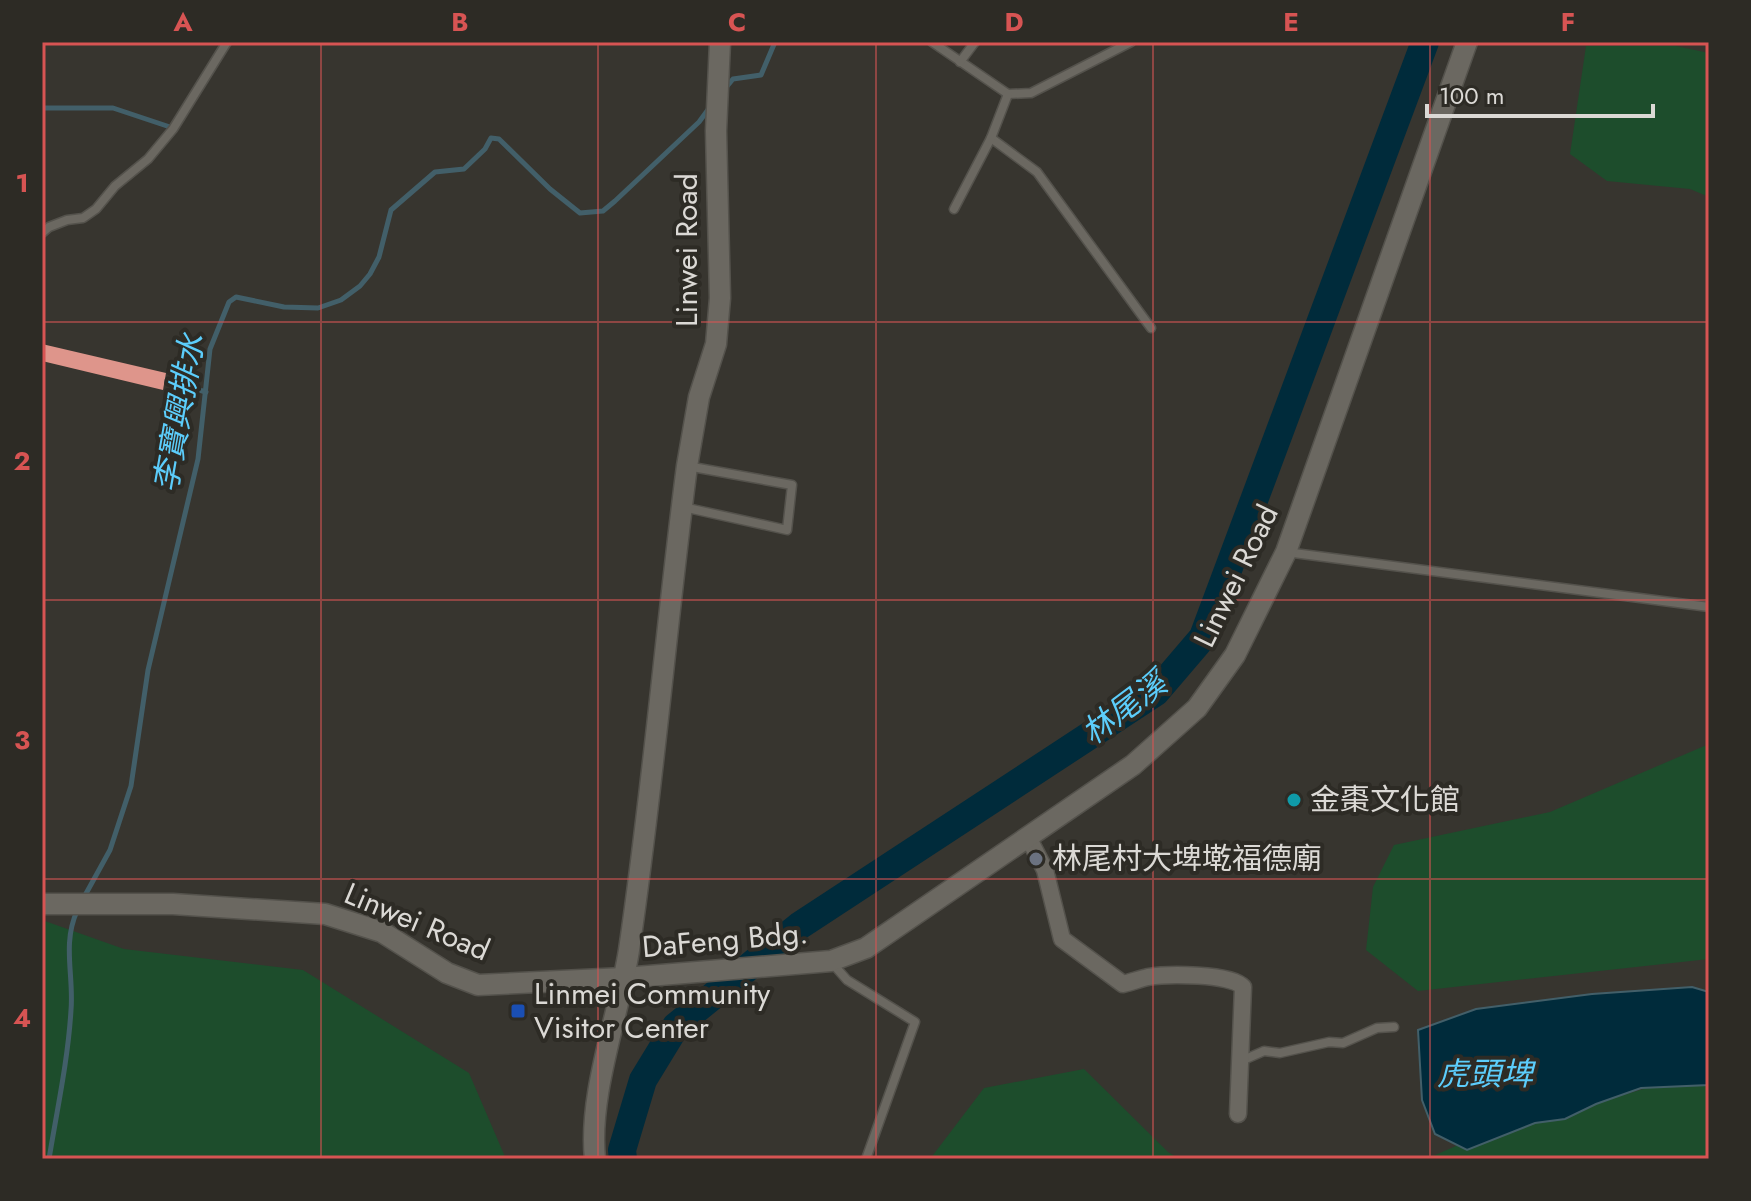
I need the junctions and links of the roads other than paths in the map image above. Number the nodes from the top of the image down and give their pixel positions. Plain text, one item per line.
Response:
1 (227, 42) edge
2 (720, 42) edge
3 (932, 42) edge
4 (975, 42) edge
5 (1131, 42) edge
6 (1467, 42) edge
7 (960, 62) junction
8 (1008, 94) junction
9 (991, 138) junction
10 (954, 209) dead end
11 (42, 233) edge
12 (1151, 328) dead end
13 (687, 466) junction
14 (682, 507) junction
15 (1286, 552) junction
16 (1709, 607) edge
17 (1028, 837) junction
18 (42, 904) edge
19 (831, 961) junction
20 (624, 978) junction
21 (1394, 1027) dead end
22 (1241, 1061) junction
23 (1238, 1114) dead end
24 (595, 1159) edge
25 (866, 1159) edge

1 - 11 lane
2 - 13 street, Linwei Road
3 - 7 lane
4 - 7 lane
5 - 8 lane
6 - 15 street, Linwei Road
7 - 8 lane
8 - 9 lane
9 - 10 lane
9 - 12 lane
13 - 14 street, Linwei Road
13 - 14 lane
14 - 20 street, Linwei Road
15 - 16 lane
15 - 17 street, Linwei Road
17 - 19 street, Linwei Road
17 - 22 street
18 - 20 street, Linwei Road
19 - 20 street, DaFeng Bdg.
19 - 25 lane
20 - 24 street, Linwei Road
21 - 22 lane
22 - 23 street

